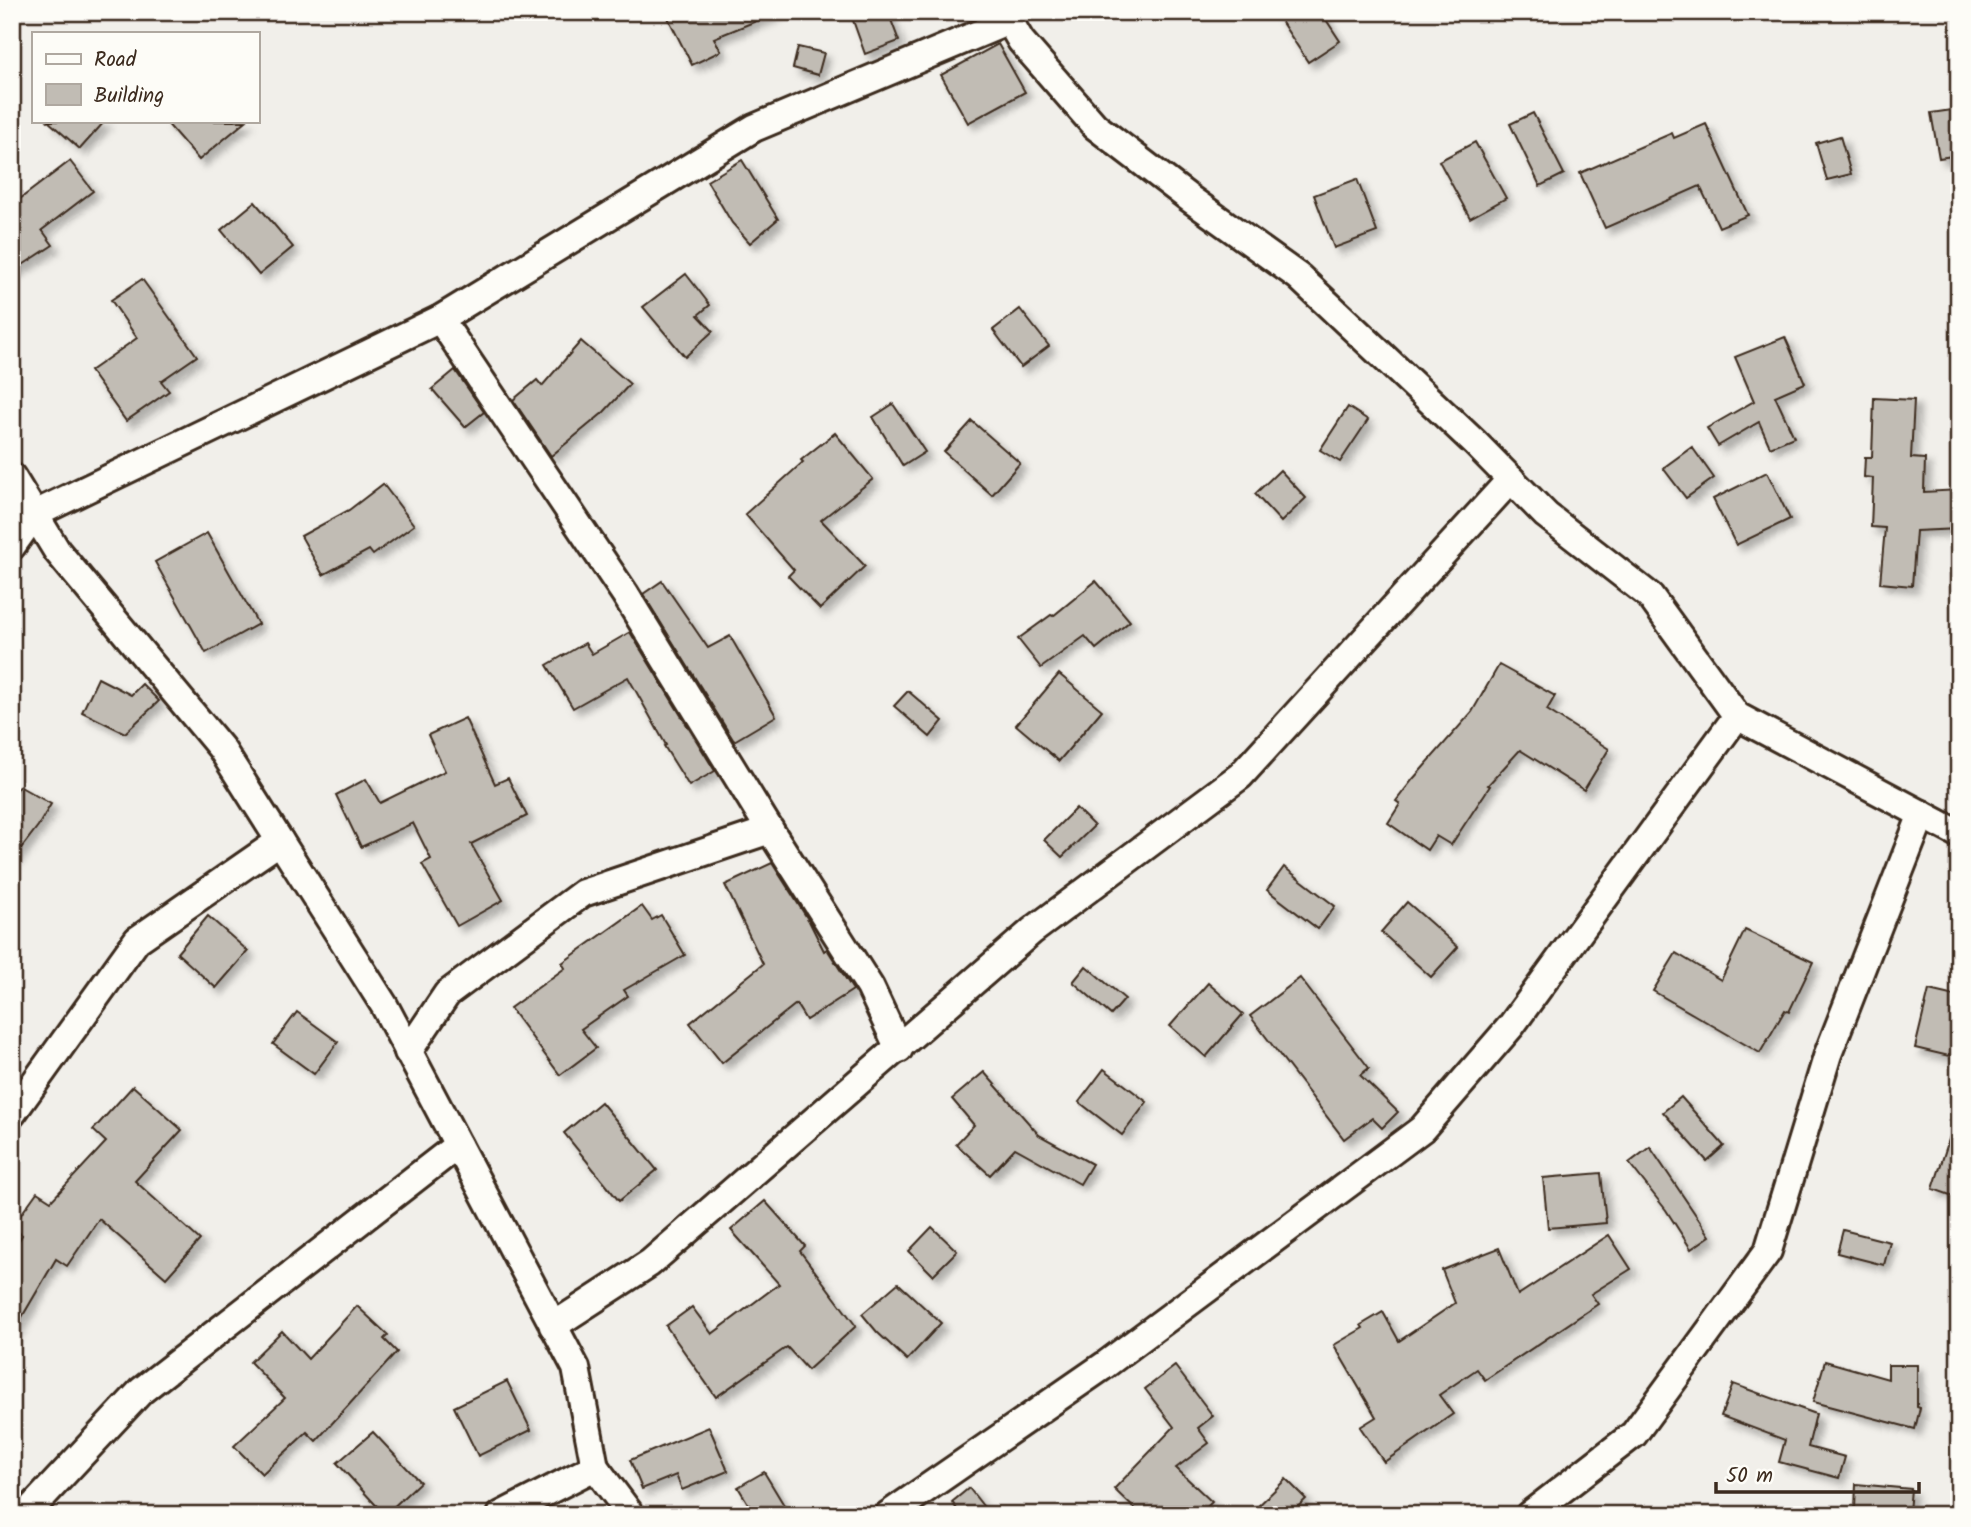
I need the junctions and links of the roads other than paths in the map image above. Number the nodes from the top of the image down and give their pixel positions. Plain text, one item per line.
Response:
1 (1006, 17) edge
2 (440, 319) junction
3 (12, 477) edge
4 (1511, 479) junction
5 (35, 514) junction
6 (12, 547) edge
7 (1737, 716) junction
8 (1922, 814) junction
9 (770, 830) junction
10 (1959, 834) edge
11 (280, 841) junction
12 (899, 1048) junction
13 (408, 1052) junction
14 (12, 1114) edge
15 (458, 1145) junction
16 (553, 1326) junction
17 (595, 1467) junction
18 (25, 1515) edge
19 (501, 1515) edge
20 (631, 1515) edge
21 (888, 1515) edge
22 (1530, 1515) edge

1 - 2 street
1 - 4 street
2 - 5 street
2 - 9 street
3 - 5 street
4 - 7 street
4 - 12 street
5 - 6 street
5 - 11 street
7 - 8 street
7 - 21 street
8 - 10 street
8 - 22 street
9 - 12 street
9 - 13 street
11 - 13 street
11 - 14 street
12 - 16 street
13 - 15 street
15 - 16 street
15 - 18 street
16 - 17 street
17 - 19 street
17 - 20 street

